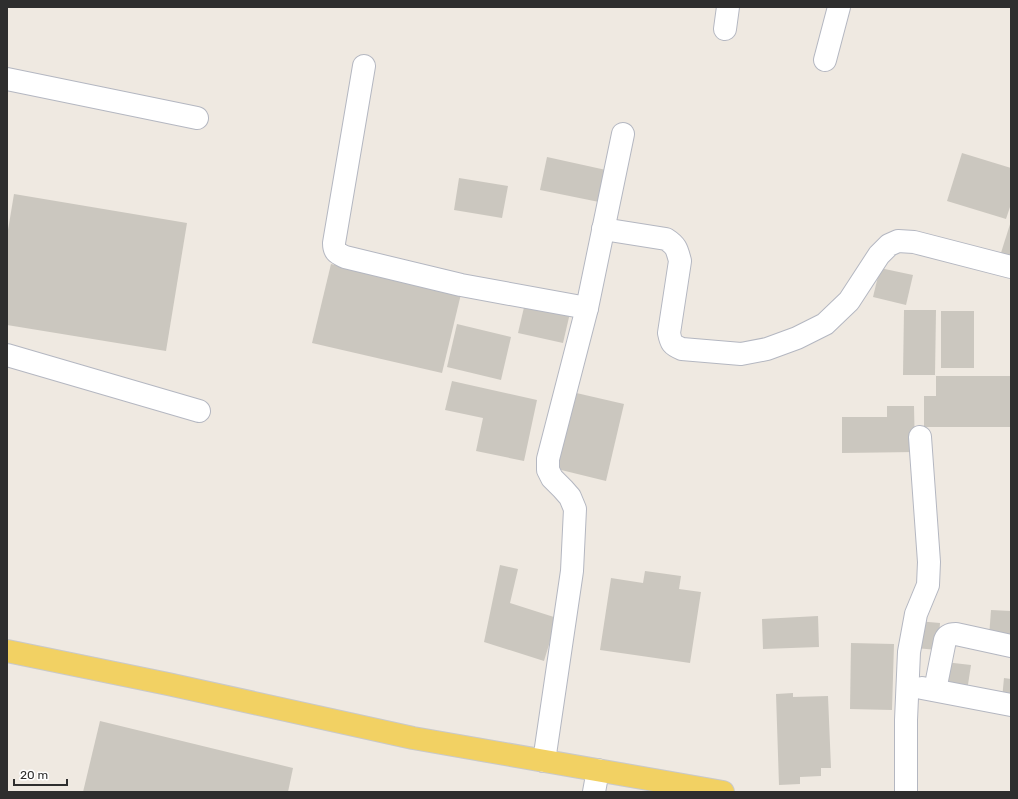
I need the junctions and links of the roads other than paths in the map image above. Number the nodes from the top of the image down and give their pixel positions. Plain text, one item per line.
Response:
1 (728, 7) edge
2 (839, 7) edge
3 (725, 29) dead end
4 (825, 60) dead end
5 (364, 66) dead end
6 (7, 79) edge
7 (197, 118) dead end
8 (623, 134) dead end
9 (603, 229) junction
10 (1011, 268) edge
11 (587, 308) junction
12 (7, 355) edge
13 (199, 411) dead end
14 (920, 437) dead end
15 (1011, 646) edge
16 (7, 650) edge
17 (908, 686) junction
18 (935, 690) junction
19 (1011, 705) edge
20 (544, 761) junction
21 (598, 770) junction
22 (594, 792) edge
23 (723, 792) edge
24 (906, 792) edge

1 - 3 street
2 - 4 street
5 - 11 street
6 - 7 street
8 - 9 street
9 - 10 street
9 - 11 street
11 - 20 street
12 - 13 street
14 - 17 street
15 - 18 street
16 - 20 main road
17 - 18 street
17 - 24 street
18 - 19 street
20 - 21 main road
21 - 22 street
21 - 23 main road

